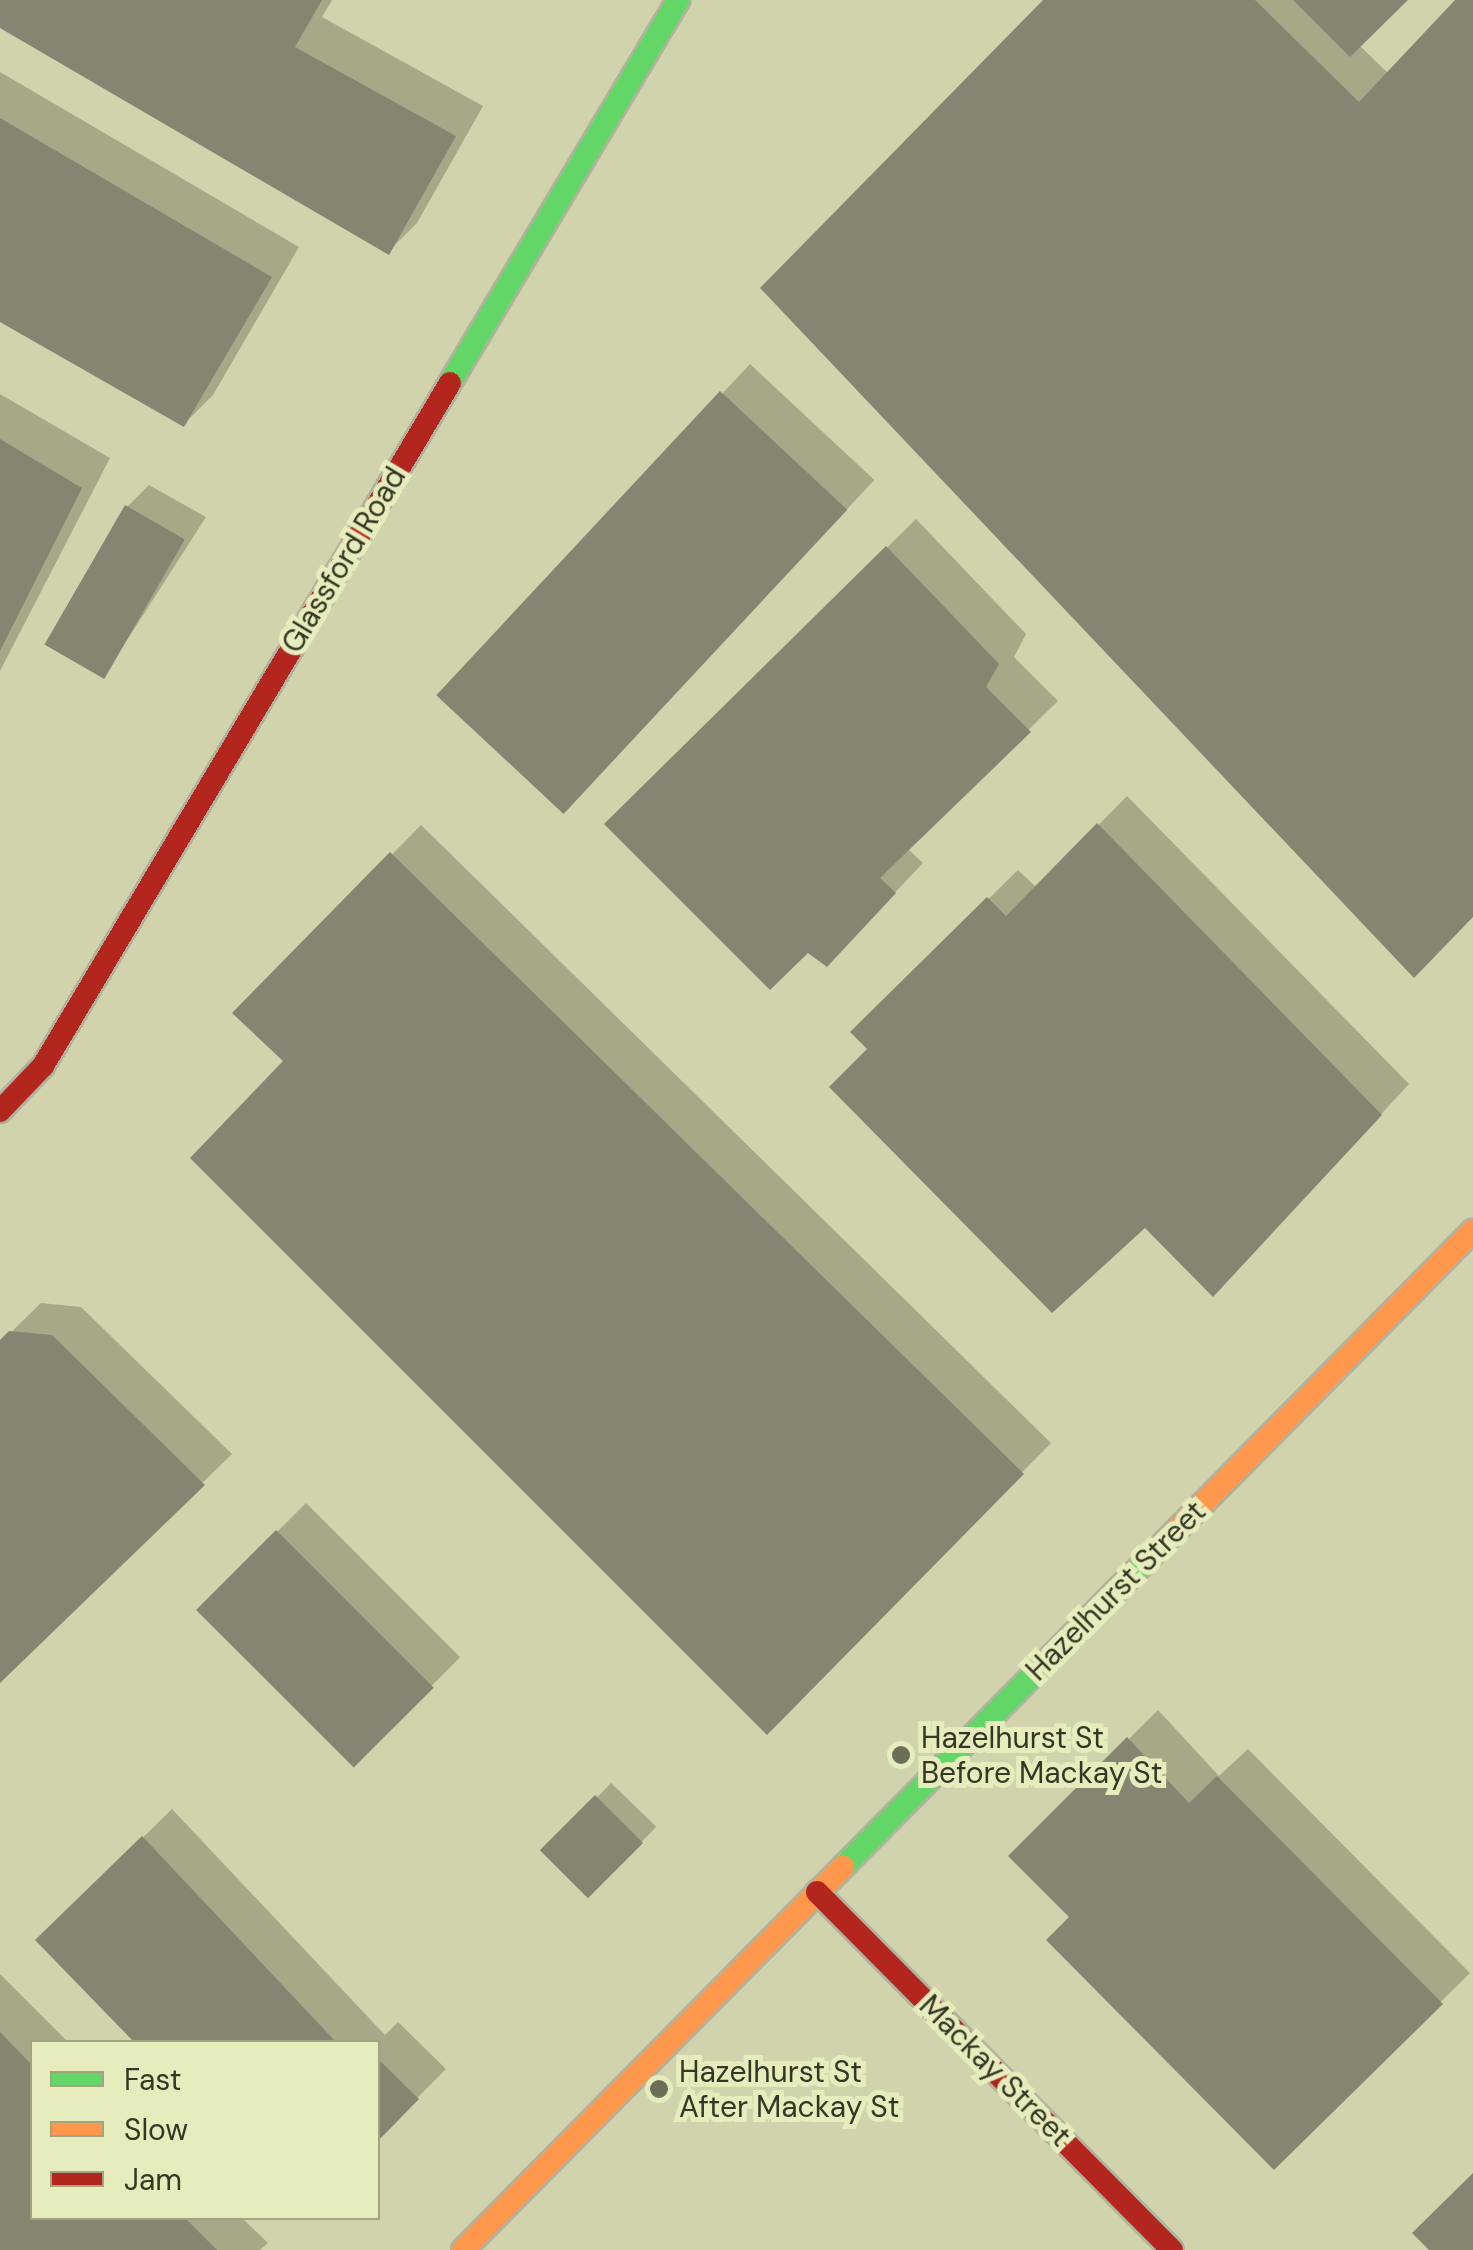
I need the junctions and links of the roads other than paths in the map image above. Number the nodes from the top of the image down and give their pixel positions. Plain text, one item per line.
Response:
1 (678, 0) edge
2 (0, 1112) edge
3 (1473, 1230) edge
4 (817, 1892) junction
5 (464, 2250) edge
6 (1172, 2250) edge

1 - 2 street, Glassford Road
3 - 4 street, Hazelhurst Street
4 - 5 street, Hazelhurst Street
4 - 6 street, Mackay Street

